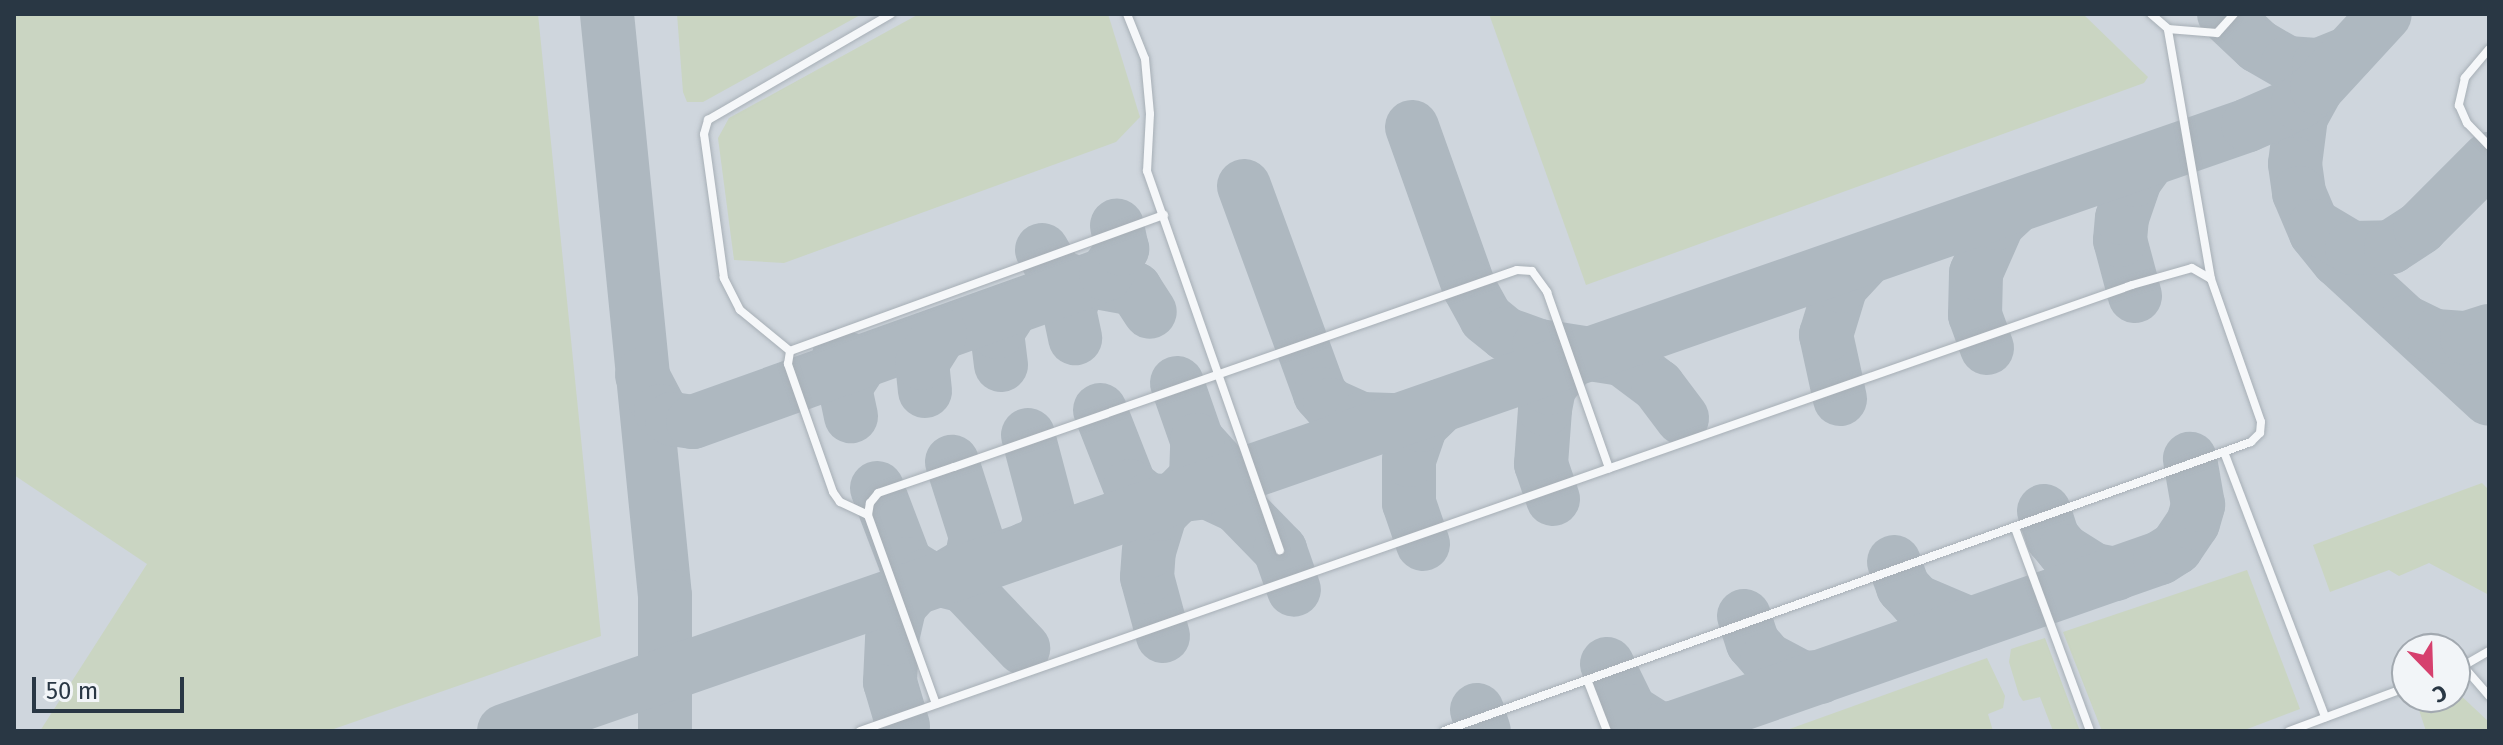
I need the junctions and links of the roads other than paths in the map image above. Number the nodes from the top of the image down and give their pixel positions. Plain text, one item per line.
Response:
1 (891, 14) edge
2 (1127, 14) edge
3 (2151, 14) edge
4 (2234, 14) edge
5 (2168, 29) junction
6 (2489, 49) edge
7 (2489, 146) edge
8 (1164, 215) junction
9 (2211, 279) junction
10 (790, 351) junction
11 (1218, 375) junction
12 (2224, 452) junction
13 (1609, 468) junction
14 (868, 515) junction
15 (2015, 528) junction
16 (1280, 550) dead end
17 (2489, 651) edge
18 (2471, 661) edge
19 (2471, 679) edge
20 (1588, 682) junction
21 (2391, 693) edge
22 (2489, 696) edge
23 (936, 704) junction
24 (2325, 717) junction
25 (860, 731) edge
26 (1444, 731) edge
27 (1607, 731) edge
28 (2090, 731) edge
29 (2289, 731) edge

1 - 10 lane
2 - 8 lane
3 - 5 lane
4 - 5 lane
5 - 9 lane
6 - 7 lane
8 - 10 lane
8 - 11 lane
9 - 12 lane
9 - 13 lane
10 - 14 lane
11 - 13 lane
11 - 14 lane
11 - 16 lane
12 - 15 lane
12 - 24 lane
13 - 23 lane
14 - 23 lane
15 - 20 lane
15 - 28 lane
17 - 18 lane
19 - 22 lane
20 - 26 lane
20 - 27 lane
21 - 24 lane
23 - 25 lane
24 - 29 lane

